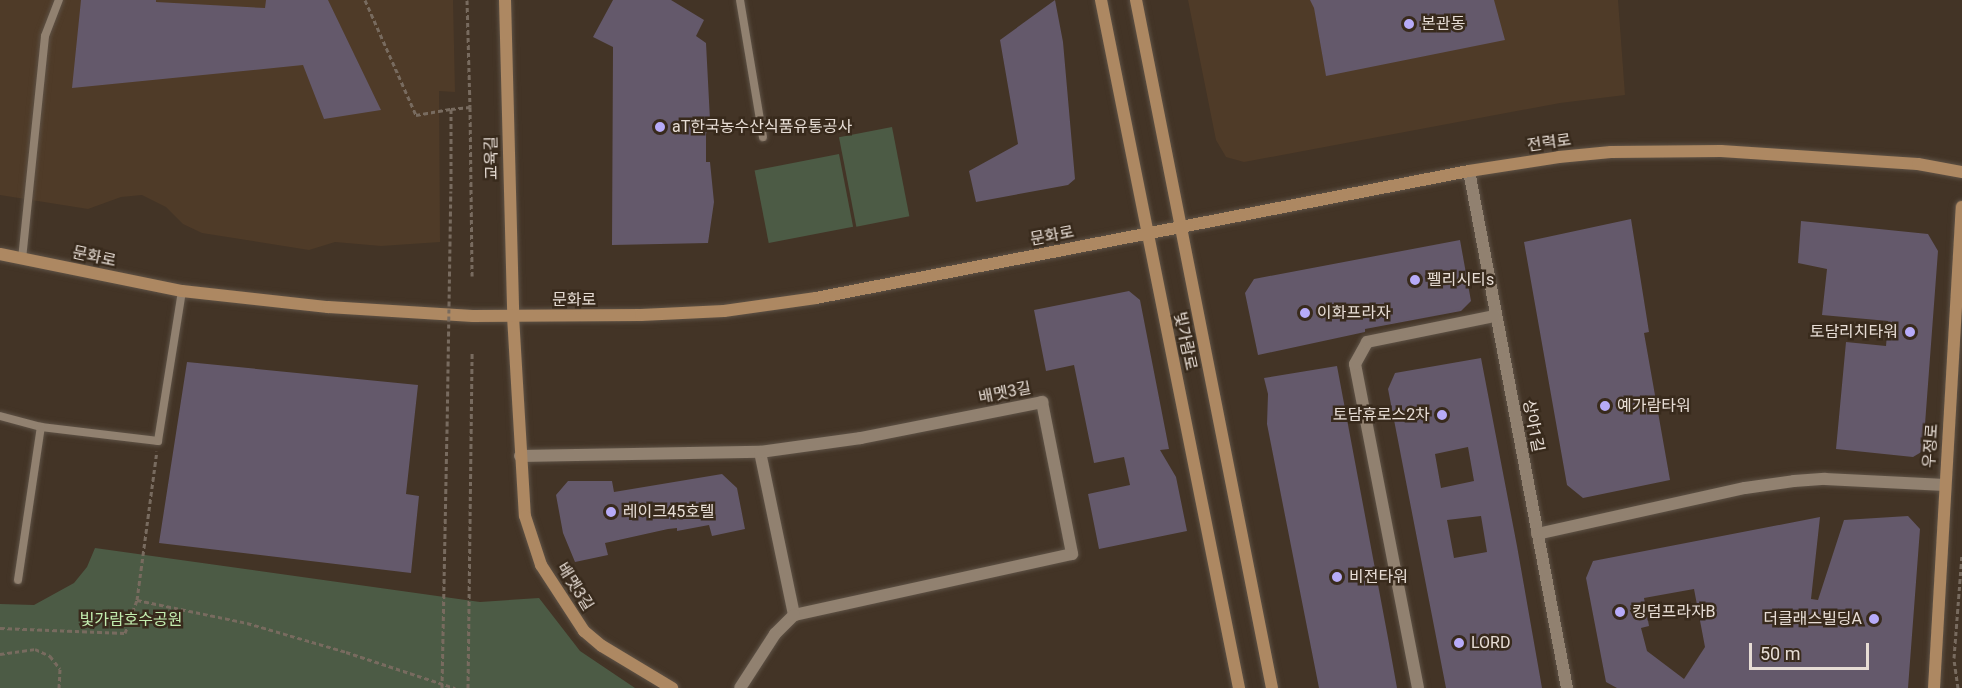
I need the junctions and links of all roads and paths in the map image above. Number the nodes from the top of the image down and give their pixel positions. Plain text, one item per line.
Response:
1 (60, 0) edge
2 (364, 0) edge
3 (467, 0) edge
4 (505, 0) edge
5 (740, 0) edge
6 (1101, 0) edge
7 (1137, 0) edge
8 (470, 107) junction
9 (450, 109) junction
10 (763, 137) dead end
11 (1469, 171) junction
12 (1962, 172) edge
13 (1962, 207) edge
14 (1181, 228) junction
15 (1146, 235) junction
16 (0, 254) edge
17 (22, 259) junction
18 (472, 276) dead end
19 (182, 291) junction
20 (513, 316) junction
21 (1495, 316) junction
22 (472, 352) dead end
23 (0, 416) edge
24 (41, 427) junction
25 (158, 441) junction
26 (760, 452) junction
27 (520, 456) junction
28 (1945, 485) junction
29 (1537, 534) junction
30 (1962, 555) edge
31 (18, 580) dead end
32 (136, 600) junction
33 (794, 615) junction
34 (0, 628) edge
35 (0, 654) edge
36 (442, 683) junction
37 (59, 688) edge
38 (442, 688) edge
39 (455, 688) edge
40 (468, 688) edge
41 (672, 688) edge
42 (740, 688) edge
43 (1239, 688) edge
44 (1272, 688) edge
45 (1418, 688) edge
46 (1567, 688) edge
47 (1934, 688) edge
48 (1958, 688) edge

1 - 17 lane
2 - 9 path
3 - 8 path
4 - 20 street, 교육길
5 - 10 lane
6 - 15 street, 빛가람로
7 - 14 street, 빛가람로
8 - 9 path
8 - 18 path
9 - 36 path, bridge
11 - 12 street, 전력로
11 - 14 street, 전력로
11 - 21 street, 상야1길
13 - 28 street, 우정로
14 - 15 street, 전력로
14 - 44 street, 빛가람로
15 - 20 street, 문화로
15 - 43 street, 빛가람로
16 - 17 street, 문화로
17 - 19 street, 문화로
19 - 20 street, 문화로
19 - 25 lane
20 - 27 street, 배멧3길
21 - 29 street, 상야1길
21 - 45 street
22 - 40 path
23 - 24 lane
24 - 25 lane
24 - 31 lane
25 - 32 path
26 - 27 street, 배멧3길
26 - 33 street
26 - 33 street, 배멧3길
27 - 41 street, 배멧3길
28 - 29 street
28 - 47 street, 우정로
29 - 46 street, 상야1길
30 - 48 path
32 - 34 path
32 - 36 path
33 - 42 street
35 - 37 path
36 - 38 path
36 - 39 path

